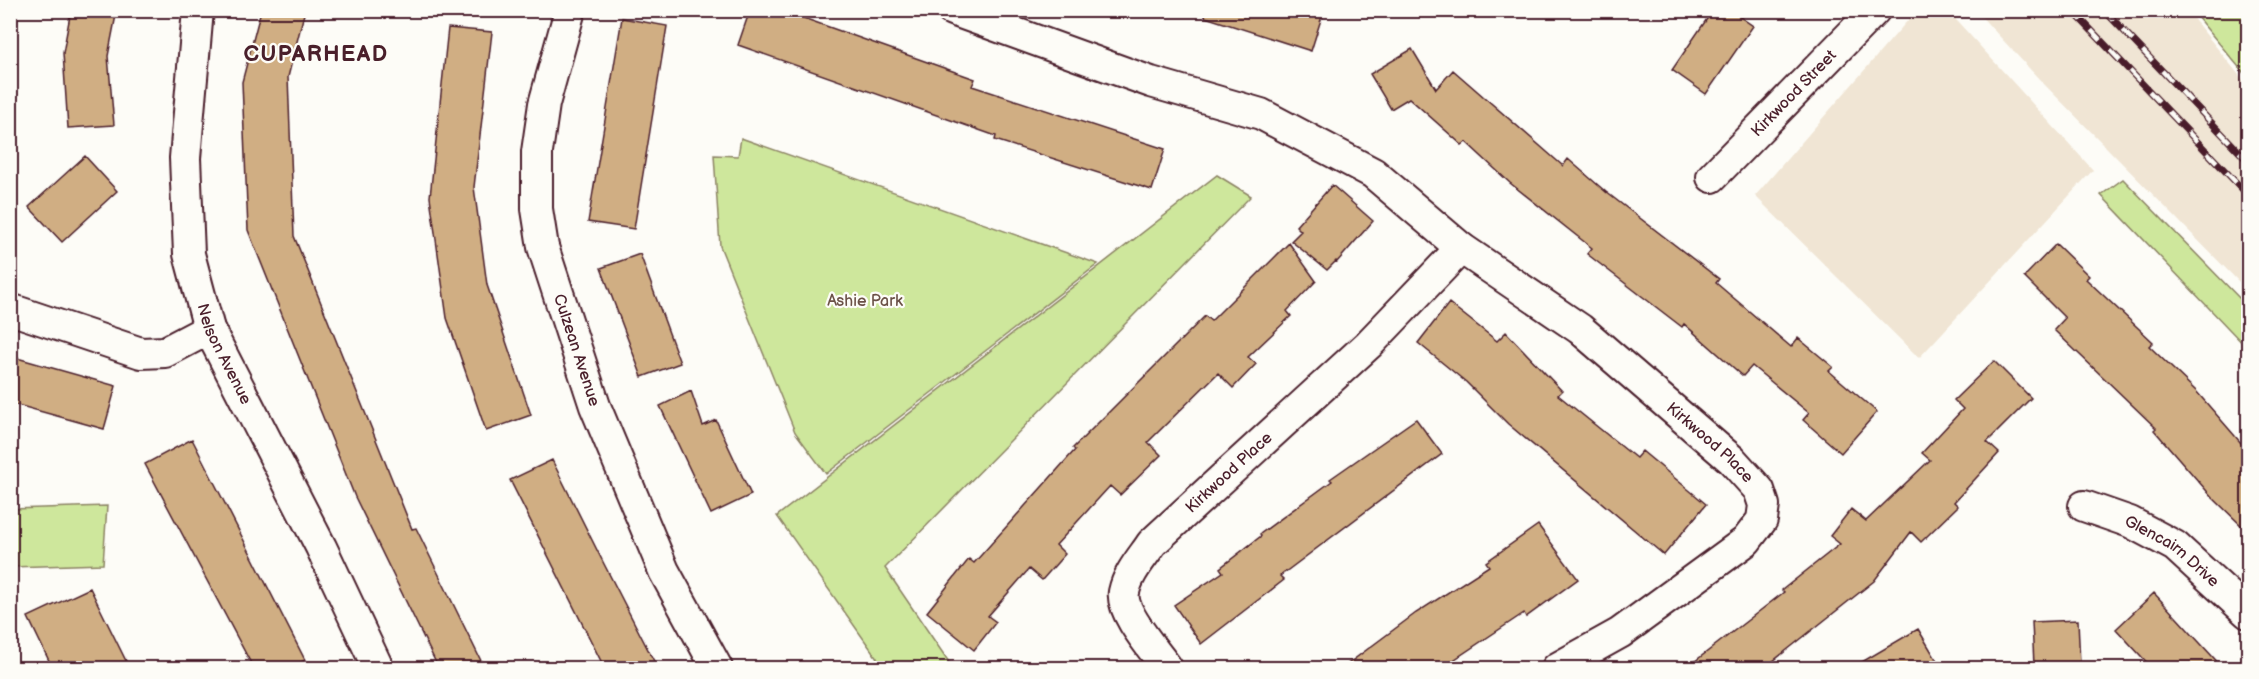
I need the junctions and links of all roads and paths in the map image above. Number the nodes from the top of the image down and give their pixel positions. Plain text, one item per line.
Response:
1 (198, 10) edge
2 (570, 10) edge
3 (952, 10) edge
4 (1875, 10) edge
5 (1712, 177) dead end
6 (1461, 248) junction
7 (10, 309) edge
8 (209, 329) junction
9 (2084, 506) dead end
10 (2248, 613) edge
11 (378, 669) edge
12 (717, 669) edge
13 (1167, 669) edge
14 (1557, 669) edge

1 - 8 street, Nelson Avenue
2 - 12 street, Culzean Avenue
3 - 6 street, Kirkwood Place
4 - 5 street, Kirkwood Street
6 - 13 street, Kirkwood Place
6 - 14 street, Kirkwood Place
7 - 8 street
8 - 11 street, Nelson Avenue
9 - 10 street, Glencairn Drive

